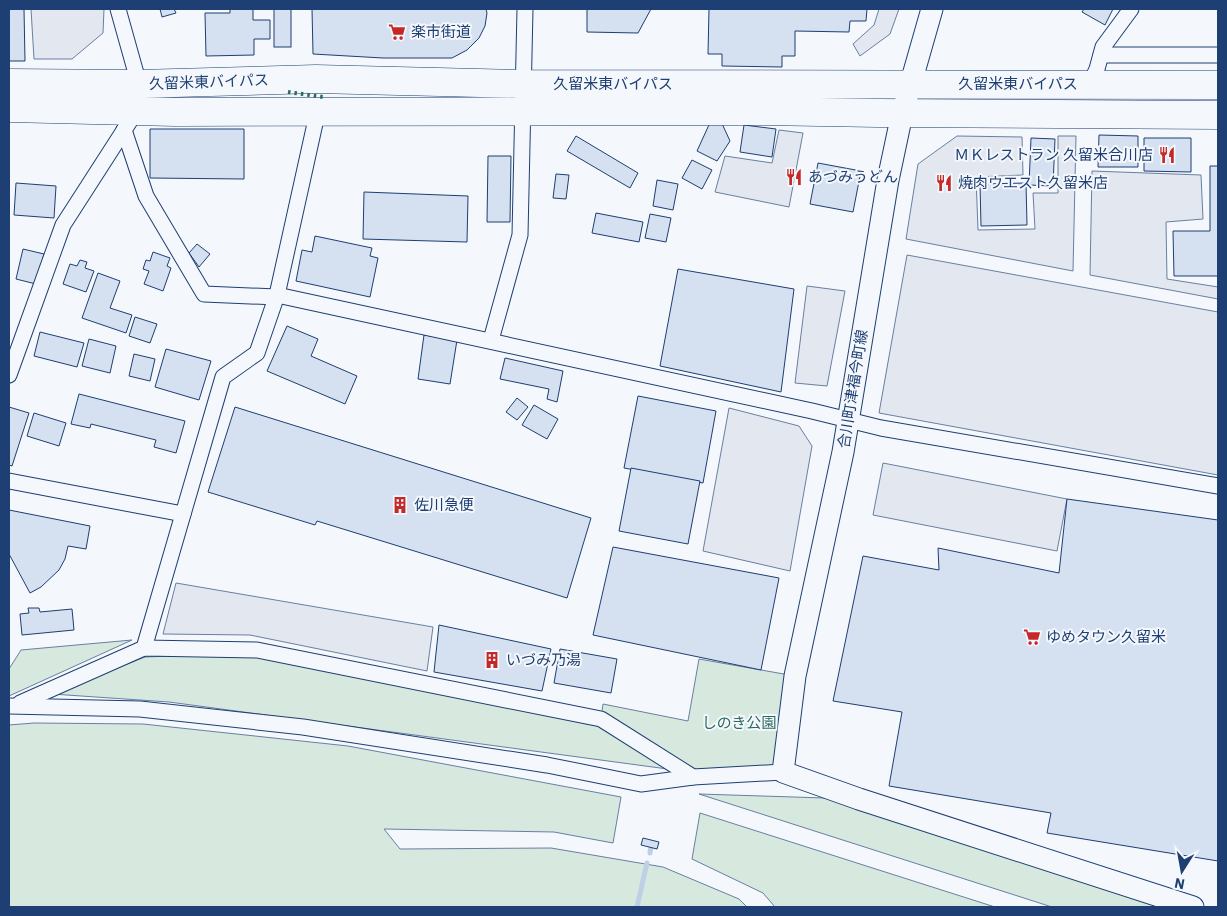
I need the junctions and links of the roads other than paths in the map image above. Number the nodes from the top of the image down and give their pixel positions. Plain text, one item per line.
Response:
1 (118, 9) edge
2 (525, 9) edge
3 (932, 9) edge
4 (1131, 9) edge
5 (1101, 55) junction
6 (1218, 55) edge
7 (9, 83) edge
8 (524, 84) junction
9 (1090, 84) junction
10 (1218, 84) edge
11 (910, 85) junction
12 (9, 108) edge
13 (133, 108) junction
14 (318, 110) junction
15 (524, 112) junction
16 (902, 114) junction
17 (1218, 115) edge
18 (277, 296) junction
19 (491, 340) junction
20 (9, 375) edge
21 (847, 420) junction
22 (9, 481) edge
23 (1218, 486) edge
24 (183, 514) junction
25 (144, 648) junction
26 (12, 706) edge
27 (783, 772) junction
28 (693, 777) junction
29 (1193, 907) edge

1 - 13 street
2 - 8 street
3 - 11 street, 合川町津福今町線
4 - 5 street
5 - 6 street
5 - 9 street
7 - 13 highway, 久留米東バイパス
8 - 11 highway, 久留米東バイパス
8 - 13 highway, 久留米東バイパス
8 - 15 street
9 - 10 highway, 久留米東バイパス
9 - 11 highway, 久留米東バイパス
11 - 16 street, 合川町津福今町線
12 - 13 highway, 久留米東バイパス
13 - 14 highway, 久留米東バイパス
13 - 18 street
13 - 20 street
14 - 15 highway, 久留米東バイパス
14 - 18 street
15 - 16 highway, 久留米東バイパス
15 - 19 street
16 - 17 highway, 久留米東バイパス
16 - 21 street, 合川町津福今町線
18 - 19 street
18 - 24 street
19 - 21 street
21 - 23 street
21 - 27 street, 合川町津福今町線
22 - 24 street
24 - 25 street
25 - 26 street
25 - 28 street
26 - 28 street
27 - 28 street
27 - 29 street

